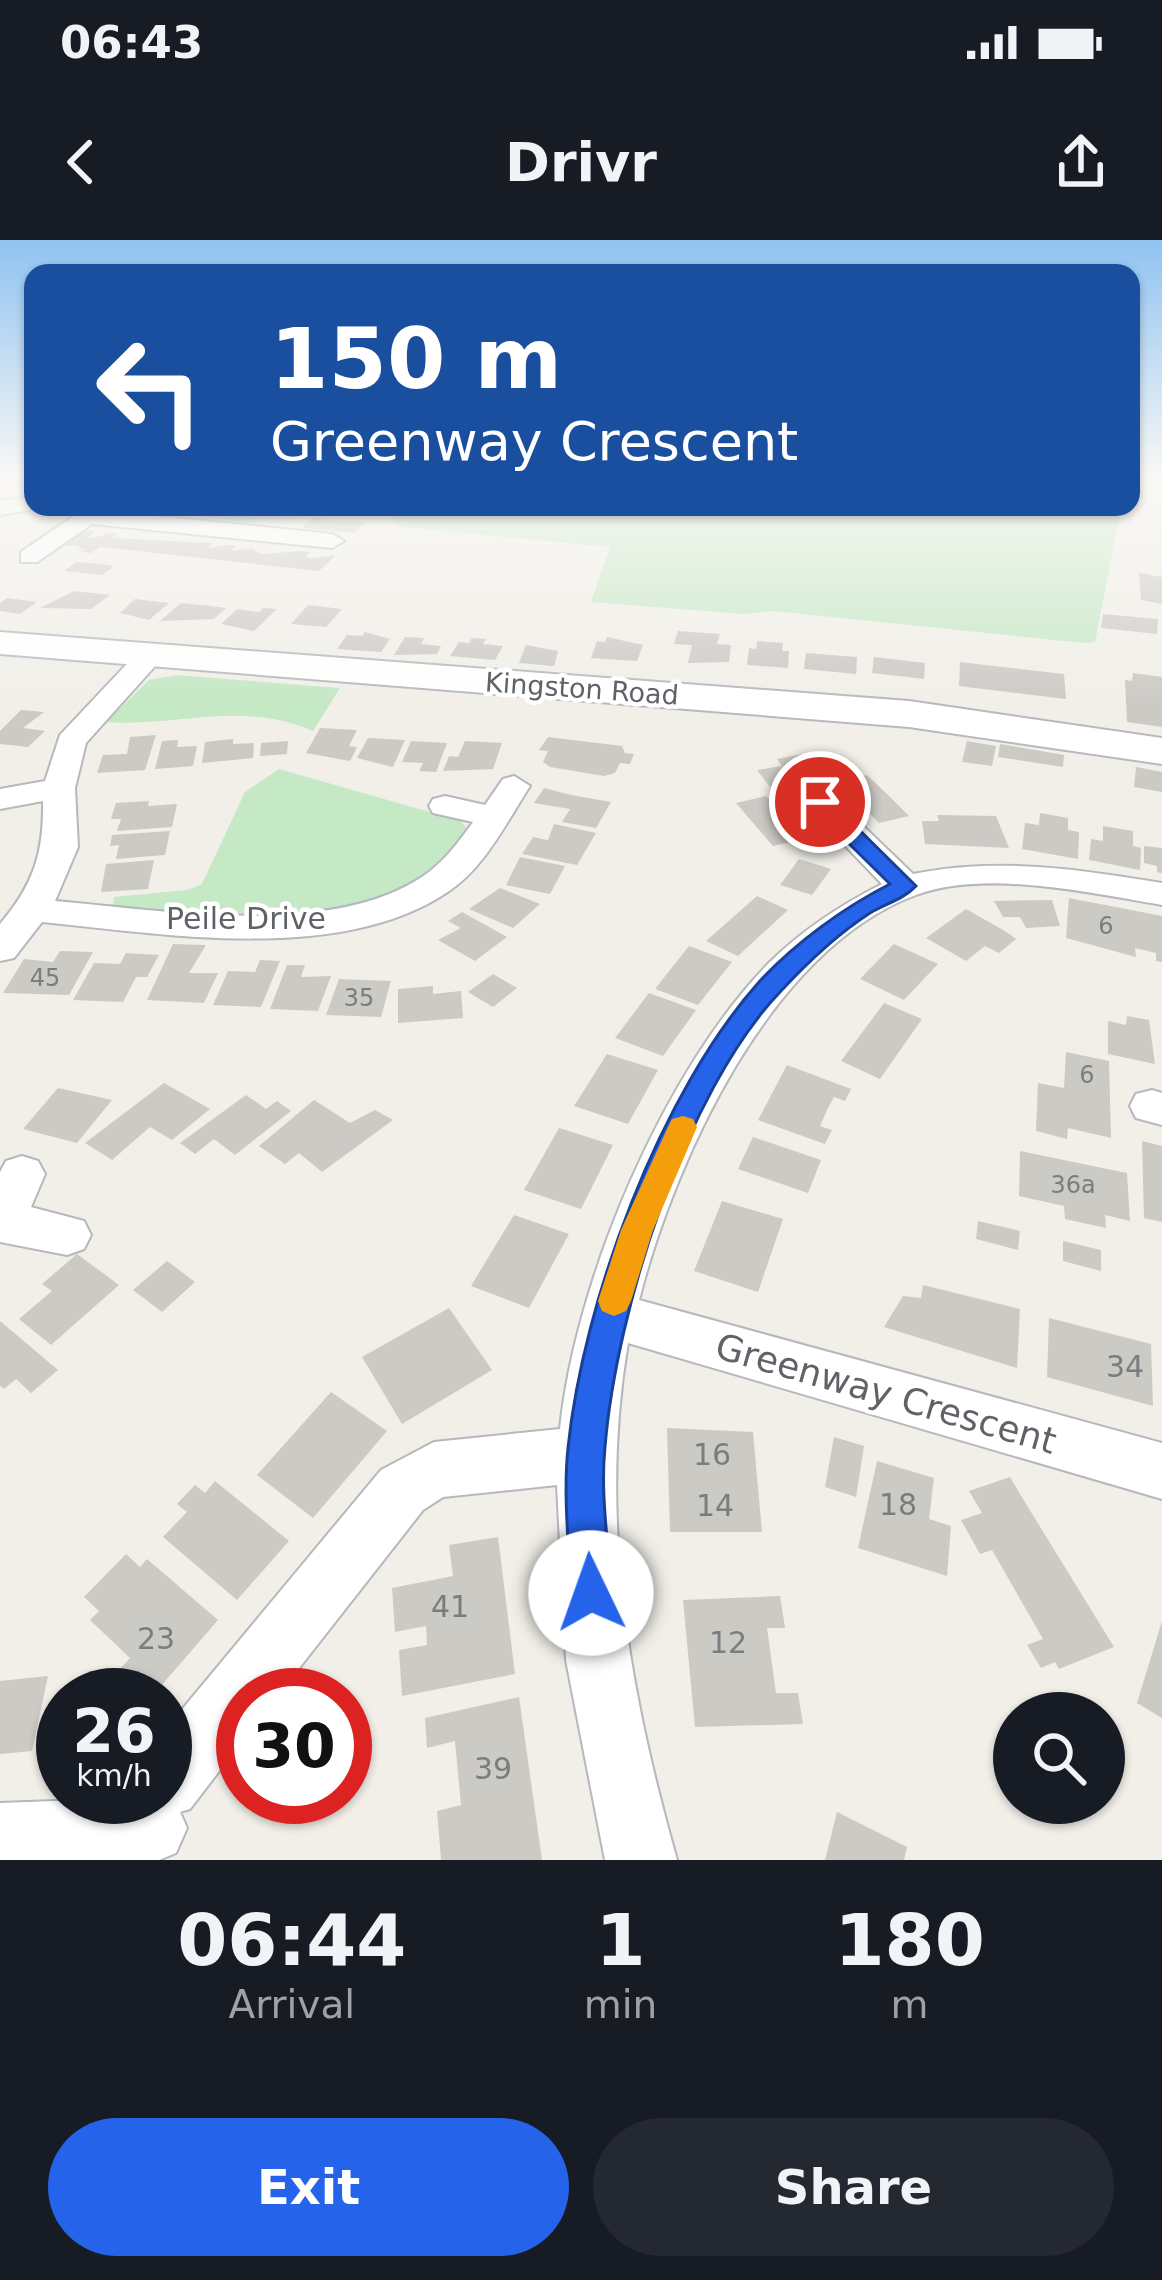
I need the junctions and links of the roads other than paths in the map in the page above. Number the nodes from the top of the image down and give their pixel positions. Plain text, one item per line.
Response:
1 (34, 553) edge
2 (29, 557) dead end
3 (0, 643) edge
4 (150, 656) junction
5 (1162, 751) edge
6 (514, 785) dead end
7 (59, 788) junction
8 (0, 799) edge
9 (820, 802) dead end
10 (445, 806) dead end
11 (494, 817) junction
12 (905, 886) junction
13 (1162, 894) edge
14 (32, 910) junction
15 (0, 949) edge
16 (22, 1174) dead end
17 (1, 1222) edge
18 (67, 1235) dead end
19 (610, 1316) junction
20 (585, 1454) junction
21 (1162, 1471) edge
22 (192, 1770) edge
23 (107, 1824) edge
24 (0, 1839) edge
25 (641, 1860) edge

1 - 2 street
3 - 4 street, Kingston Road
4 - 5 street, Kingston Road
4 - 7 street
6 - 11 street, Peile Drive
7 - 8 street
7 - 14 street
9 - 12 street
10 - 11 street
11 - 14 street, Peile Drive
12 - 13 street
12 - 19 street
14 - 15 street
16 - 17 street
17 - 18 street
19 - 20 street
19 - 21 street, Greenway Crescent
20 - 22 street
20 - 25 street
23 - 24 street

